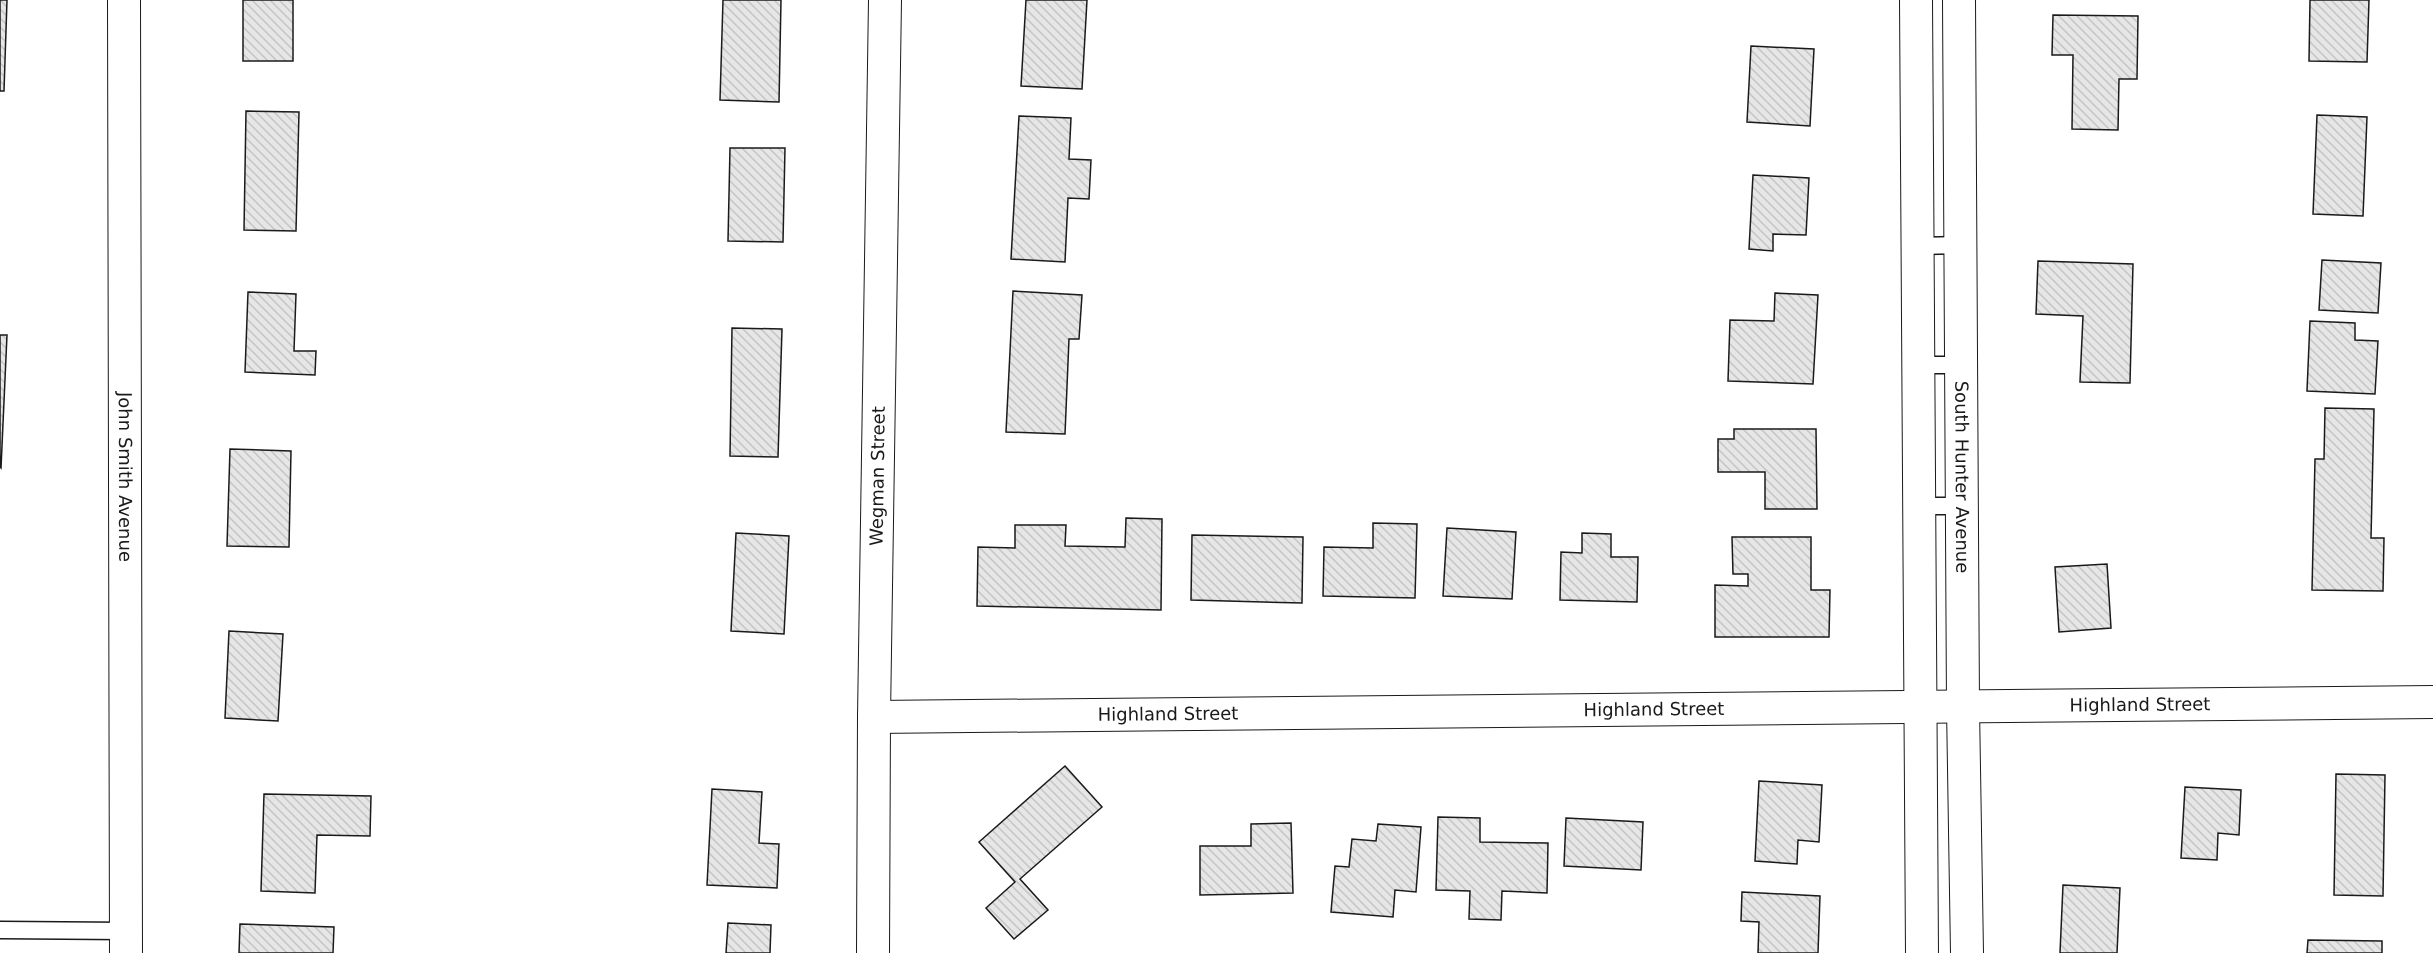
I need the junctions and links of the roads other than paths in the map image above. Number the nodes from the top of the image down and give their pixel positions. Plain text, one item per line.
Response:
1 (124, 0) edge
2 (885, 0) edge
3 (1916, 0) edge
4 (1959, 0) edge
5 (1961, 245) junction
6 (1918, 246) junction
7 (1919, 364) junction
8 (1962, 365) junction
9 (1920, 506) junction
10 (1962, 506) junction
11 (2433, 702) edge
12 (1920, 706) junction
13 (1963, 707) junction
14 (874, 717) junction
15 (0, 930) edge
16 (126, 942) edge
17 (873, 953) edge
18 (1922, 953) edge
19 (1967, 953) edge

1 - 16 street, John Smith Avenue
2 - 14 street, Wegman Street
3 - 6 street
4 - 5 street, South Hunter Avenue
5 - 6 lane
5 - 8 street, South Hunter Avenue
6 - 7 street
7 - 8 lane
7 - 9 street
8 - 10 street, South Hunter Avenue
9 - 10 lane
9 - 12 street
10 - 13 street, South Hunter Avenue
11 - 13 street, Highland Street
12 - 13 street, Highland Street
12 - 14 street, Highland Street
12 - 18 street
13 - 19 street, South Hunter Avenue
14 - 17 street, Wegman Street
15 - 16 lane

